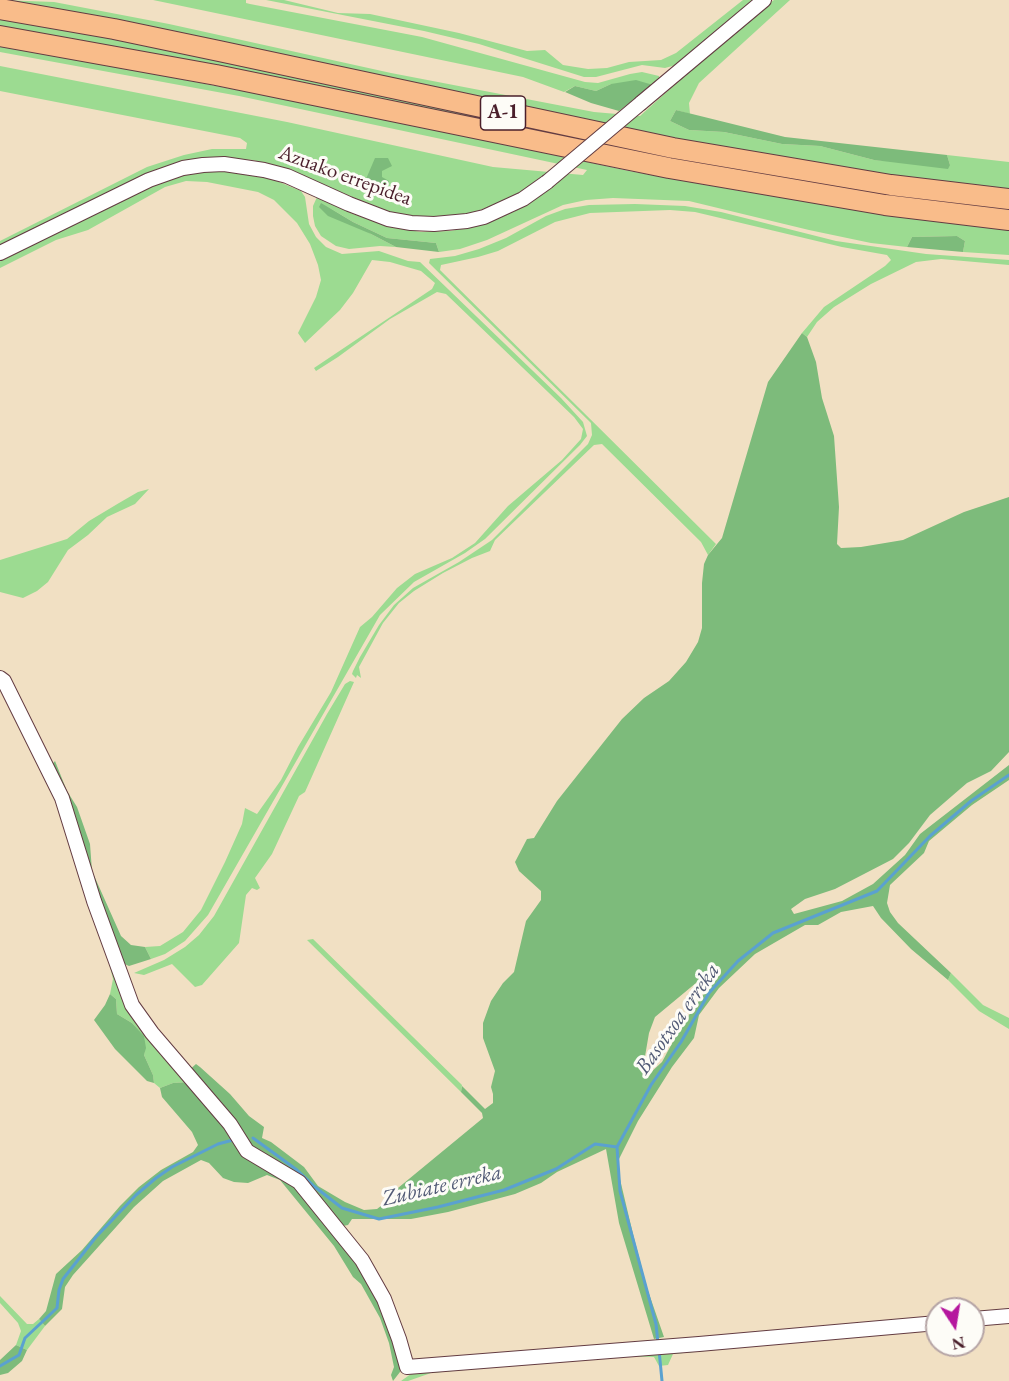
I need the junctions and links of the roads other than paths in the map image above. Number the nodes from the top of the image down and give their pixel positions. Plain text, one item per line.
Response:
1 (764, 0) edge
2 (0, 9) edge
3 (0, 36) edge
4 (1009, 200) edge
5 (1009, 220) edge
6 (0, 253) edge
7 (0, 678) edge
8 (1009, 1316) edge
9 (985, 1319) edge
10 (925, 1324) edge

1 - 6 street, Azuako errepidea, bridge
2 - 4 highway, A-1
3 - 5 highway, A-1
7 - 10 street
8 - 9 street

